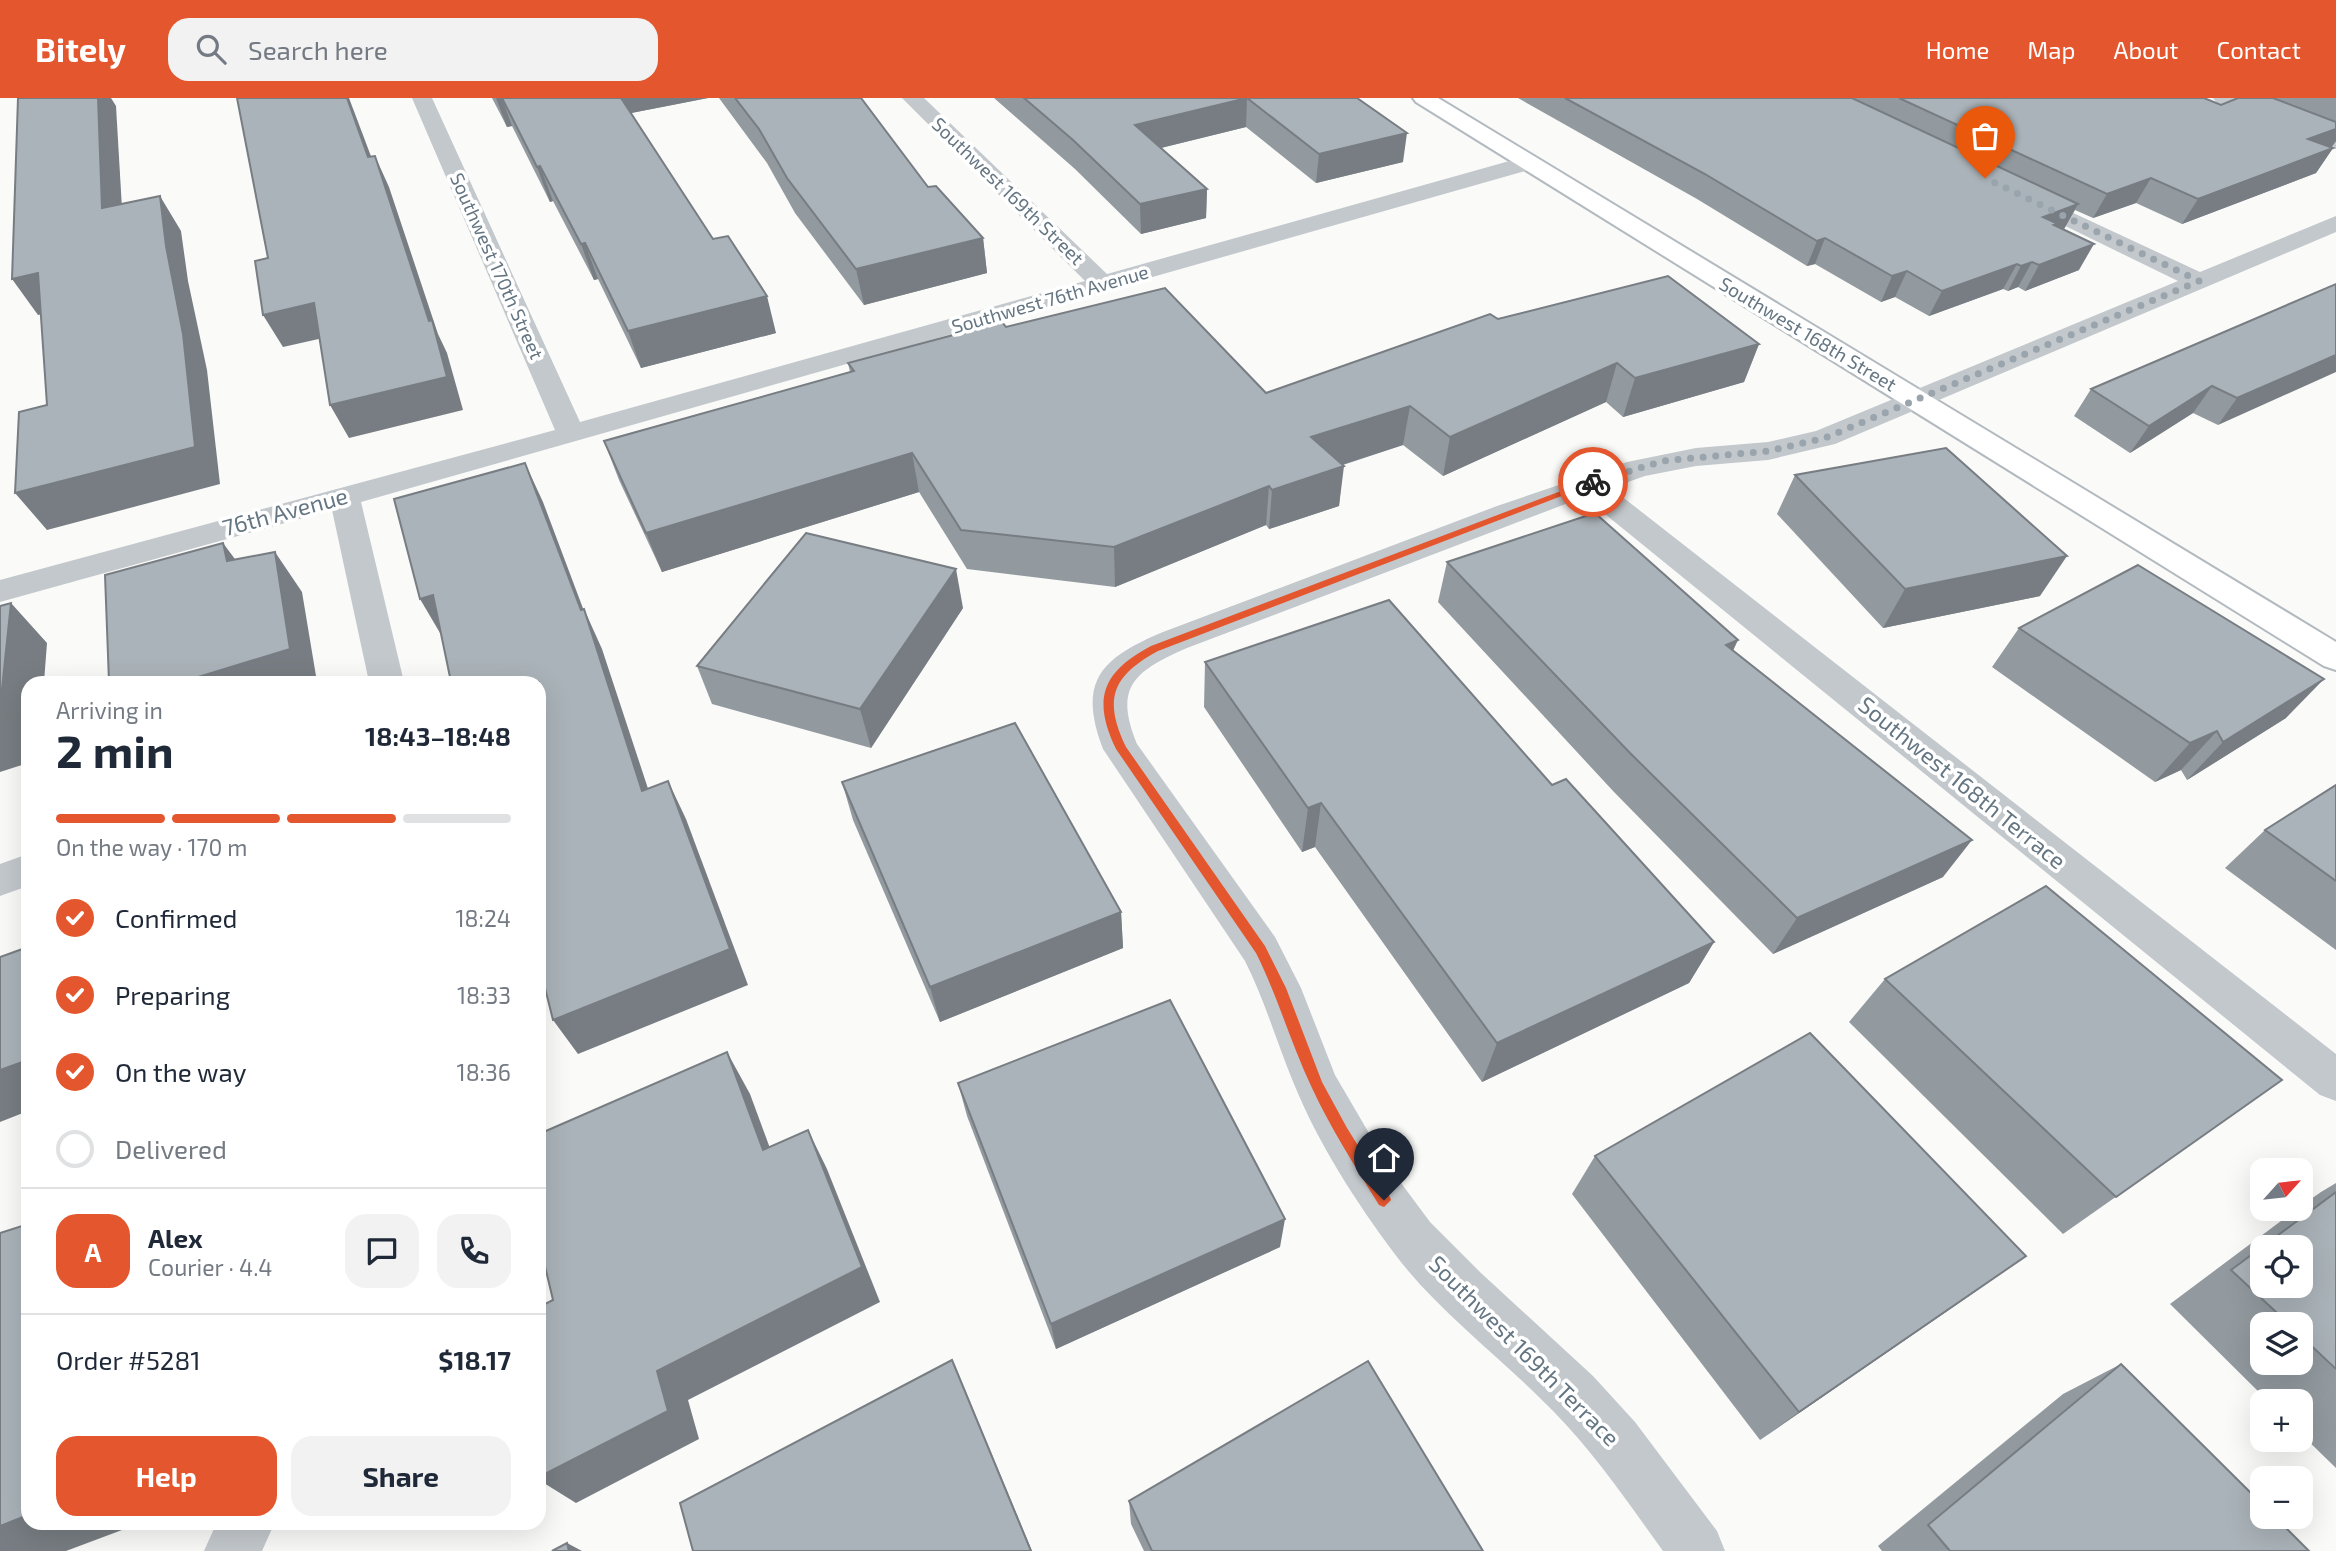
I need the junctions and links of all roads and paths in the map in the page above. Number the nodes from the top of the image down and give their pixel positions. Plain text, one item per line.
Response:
1 (422, 98) edge
2 (912, 98) edge
3 (1423, 98) edge
4 (2223, 98) edge
5 (2336, 142) edge
6 (1528, 163) junction
7 (2009, 190) edge
8 (2336, 223) edge
9 (2199, 281) junction
10 (1103, 284) junction
11 (1918, 401) junction
12 (571, 434) junction
13 (1587, 484) junction
14 (344, 496) junction
15 (0, 592) edge
16 (2336, 658) edge
17 (386, 676) edge
18 (21, 872) edge
19 (0, 880) edge
20 (2336, 1081) edge
21 (243, 1530) edge
22 (233, 1551) edge
23 (1697, 1551) edge

1 - 12 street, Southwest 170th Street
2 - 10 street, Southwest 169th Street
3 - 6 street, Southwest 168th Street
4 - 5 street
6 - 10 street, Southwest 76th Avenue
6 - 11 street, Southwest 168th Street
7 - 9 street
8 - 9 street
9 - 11 street
10 - 12 street, Southwest 76th Avenue
11 - 13 street
11 - 16 street, Southwest 168th Street
12 - 14 street, 76th Avenue
13 - 20 street, Southwest 168th Terrace
13 - 23 street, Southwest 169th Terrace
14 - 15 street, 76th Avenue
14 - 17 street
18 - 19 street
21 - 22 street

